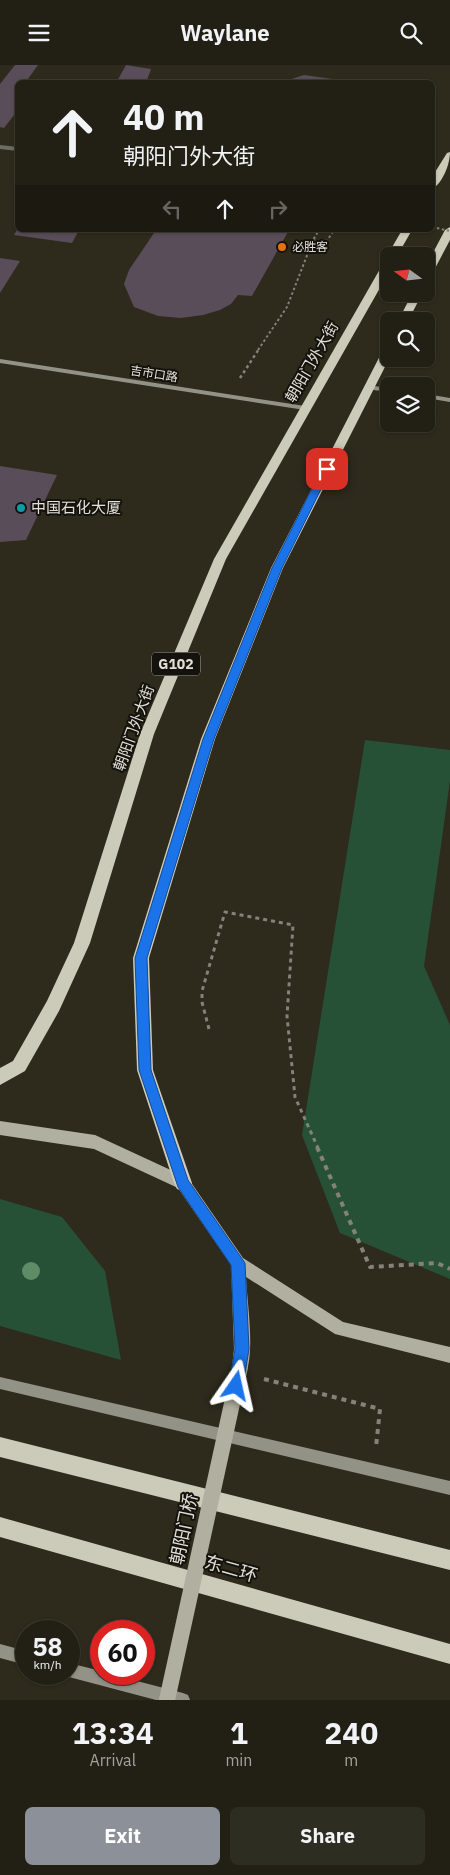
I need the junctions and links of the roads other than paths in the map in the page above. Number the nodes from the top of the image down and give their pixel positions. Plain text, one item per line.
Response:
1 (0, 147) edge
2 (15, 149) edge
3 (450, 155) edge
4 (435, 181) edge
5 (450, 230) edge
6 (406, 232) edge
7 (397, 247) edge
8 (435, 259) edge
9 (380, 278) edge
10 (0, 361) edge
11 (380, 366) edge
12 (369, 387) junction
13 (380, 389) edge
14 (435, 398) edge
15 (450, 400) edge
16 (305, 408) junction
17 (0, 1077) edge
18 (0, 1127) edge
19 (183, 1183) junction
20 (238, 1263) junction
21 (450, 1355) edge
22 (0, 1383) edge
23 (0, 1447) edge
24 (450, 1488) edge
25 (0, 1527) edge
26 (450, 1559) edge
27 (0, 1651) edge
28 (450, 1653) edge
29 (15, 1655) edge
30 (80, 1673) edge
31 (167, 1700) edge
32 (183, 1700) edge

1 - 2 street
3 - 4 highway
5 - 8 highway
6 - 7 highway
9 - 16 highway, 朝阳门外大街 / G102
10 - 16 street, 吉市口路
11 - 12 highway
12 - 13 street
12 - 19 highway
14 - 15 street
16 - 17 highway, 朝阳门外大街 / G102
18 - 19 main road
19 - 20 main road
20 - 21 main road
20 - 31 main road, 朝阳门桥, bridge
22 - 24 street
23 - 26 highway
25 - 28 highway, 东二环
27 - 29 street
30 - 32 street

